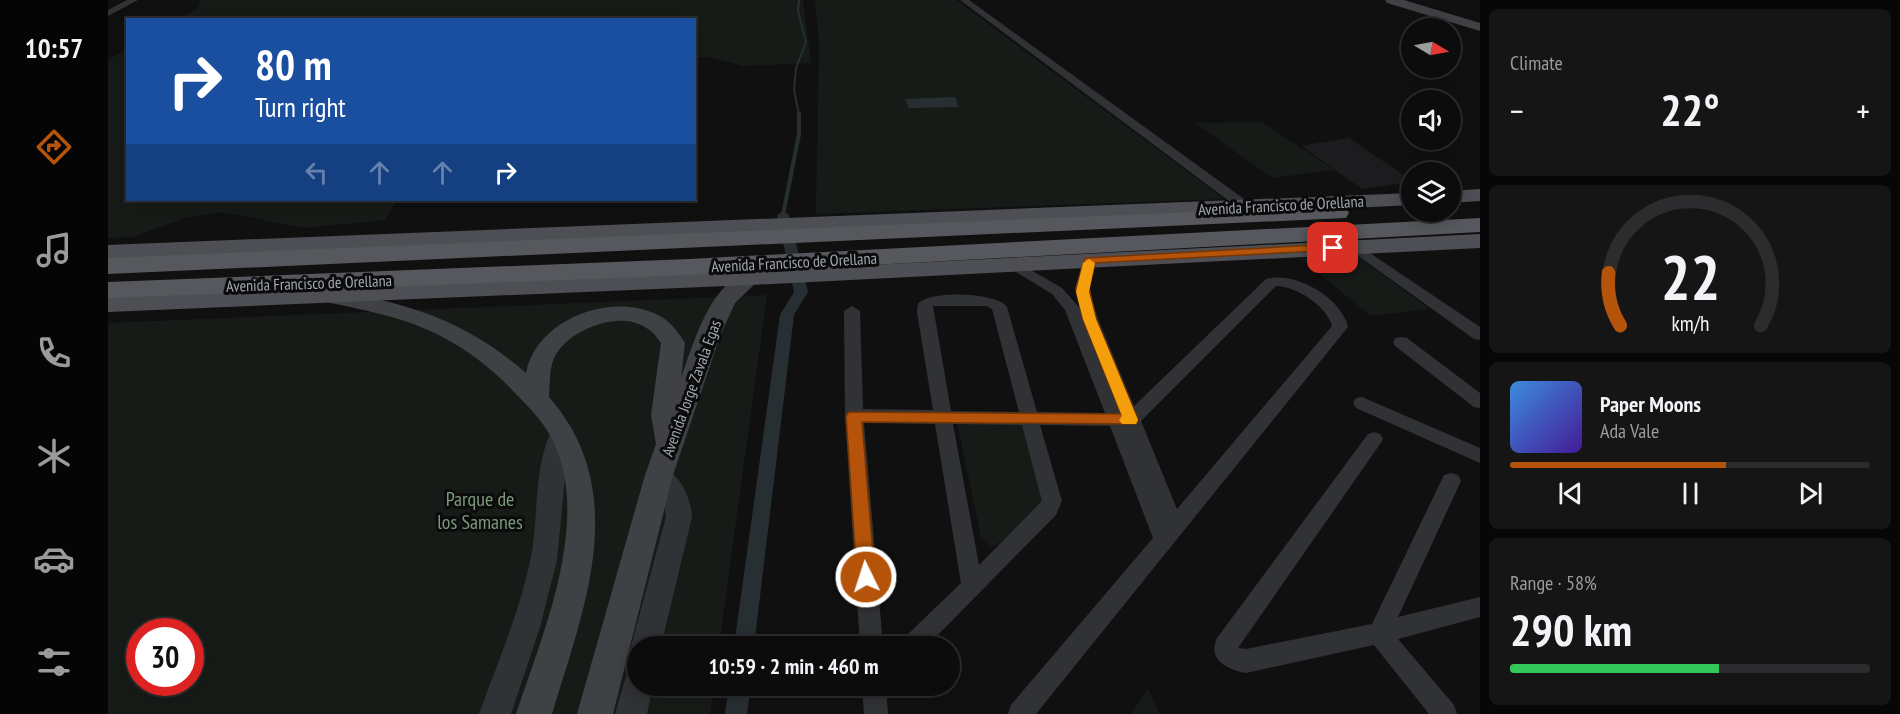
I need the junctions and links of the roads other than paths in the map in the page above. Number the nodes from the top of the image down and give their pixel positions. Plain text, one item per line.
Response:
1 (134, 0) edge
2 (964, 0) edge
3 (1391, 0) edge
4 (1404, 0) edge
5 (108, 5) edge
6 (123, 5) junction
7 (108, 13) edge
8 (1480, 25) edge
9 (1480, 195) edge
10 (1461, 196) edge
11 (1401, 200) edge
12 (1246, 207) junction
13 (1480, 207) edge
14 (1461, 208) edge
15 (1401, 210) edge
16 (1480, 225) edge
17 (817, 230) junction
18 (628, 231) junction
19 (770, 231) junction
20 (1474, 239) edge
21 (544, 247) junction
22 (1355, 247) junction
23 (108, 252) edge
24 (1090, 260) junction
25 (1010, 264) junction
26 (108, 266) edge
27 (824, 267) junction
28 (665, 268) junction
29 (763, 273) junction
30 (717, 279) junction
31 (108, 290) edge
32 (327, 295) junction
33 (108, 304) edge
34 (852, 311) dead end
35 (1480, 335) edge
36 (1401, 342) dead end
37 (536, 399) junction
38 (1480, 402) edge
39 (1362, 403) dead end
40 (854, 416) junction
41 (942, 416) junction
42 (1030, 417) junction
43 (1123, 420) junction
44 (562, 432) junction
45 (1374, 439) dead end
46 (670, 445) junction
47 (1480, 456) edge
48 (659, 475) junction
49 (1451, 481) dead end
50 (1169, 532) junction
51 (972, 586) junction
52 (1480, 608) edge
53 (1379, 633) junction
54 (649, 636) edge
55 (870, 636) edge
56 (922, 636) edge
57 (635, 696) edge
58 (875, 696) edge
59 (495, 714) edge
60 (534, 714) edge
61 (595, 714) edge
62 (631, 714) edge
63 (876, 714) edge
64 (1020, 714) edge
65 (1445, 714) edge

1 - 6 street
2 - 12 street
3 - 8 main road
4 - 8 main road
5 - 6 street
6 - 7 street
9 - 10 main road
11 - 12 main road, Avenida Francisco de Orellana
12 - 17 main road, Avenida Francisco de Orellana
13 - 14 highway
15 - 17 highway, Avenida Francisco de Orellana
16 - 27 highway, Avenida Francisco de Orellana
17 - 19 highway, Avenida Francisco de Orellana
18 - 19 main road, Avenida Francisco de Orellana
18 - 21 highway
18 - 23 main road, Avenida Francisco de Orellana
19 - 21 highway, Avenida Francisco de Orellana
20 - 22 main road, Avenida Francisco de Orellana
21 - 26 highway, Avenida Francisco de Orellana
22 - 24 main road, Avenida Francisco de Orellana
22 - 35 street
24 - 25 main road, Avenida Francisco de Orellana
24 - 43 street
25 - 27 main road, Avenida Francisco de Orellana
25 - 43 street
27 - 29 highway, Avenida Francisco de Orellana
28 - 29 highway, Avenida Francisco de Orellana
28 - 30 highway
28 - 31 highway, Avenida Francisco de Orellana
29 - 30 main road, Avenida Francisco de Orellana
29 - 46 main road, Avenida Jorge Zavala Egas
30 - 32 main road, Avenida Francisco de Orellana
32 - 33 main road, Avenida Francisco de Orellana
32 - 37 main road
34 - 40 street
36 - 38 street
37 - 44 main road
37 - 46 main road
39 - 47 street
40 - 41 street
40 - 55 street
41 - 42 street
41 - 42 street
41 - 51 street
42 - 43 street
42 - 51 street
43 - 50 street
43 - 50 street
44 - 59 street
44 - 60 main road
45 - 53 street
46 - 48 main road, Avenida Jorge Zavala Egas
48 - 54 street, Avenida Jorge Zavala Egas
48 - 61 main road, Avenida Jorge Zavala Egas
49 - 53 street
50 - 64 street
51 - 56 street
52 - 53 street
53 - 65 street
57 - 62 street
58 - 63 street

